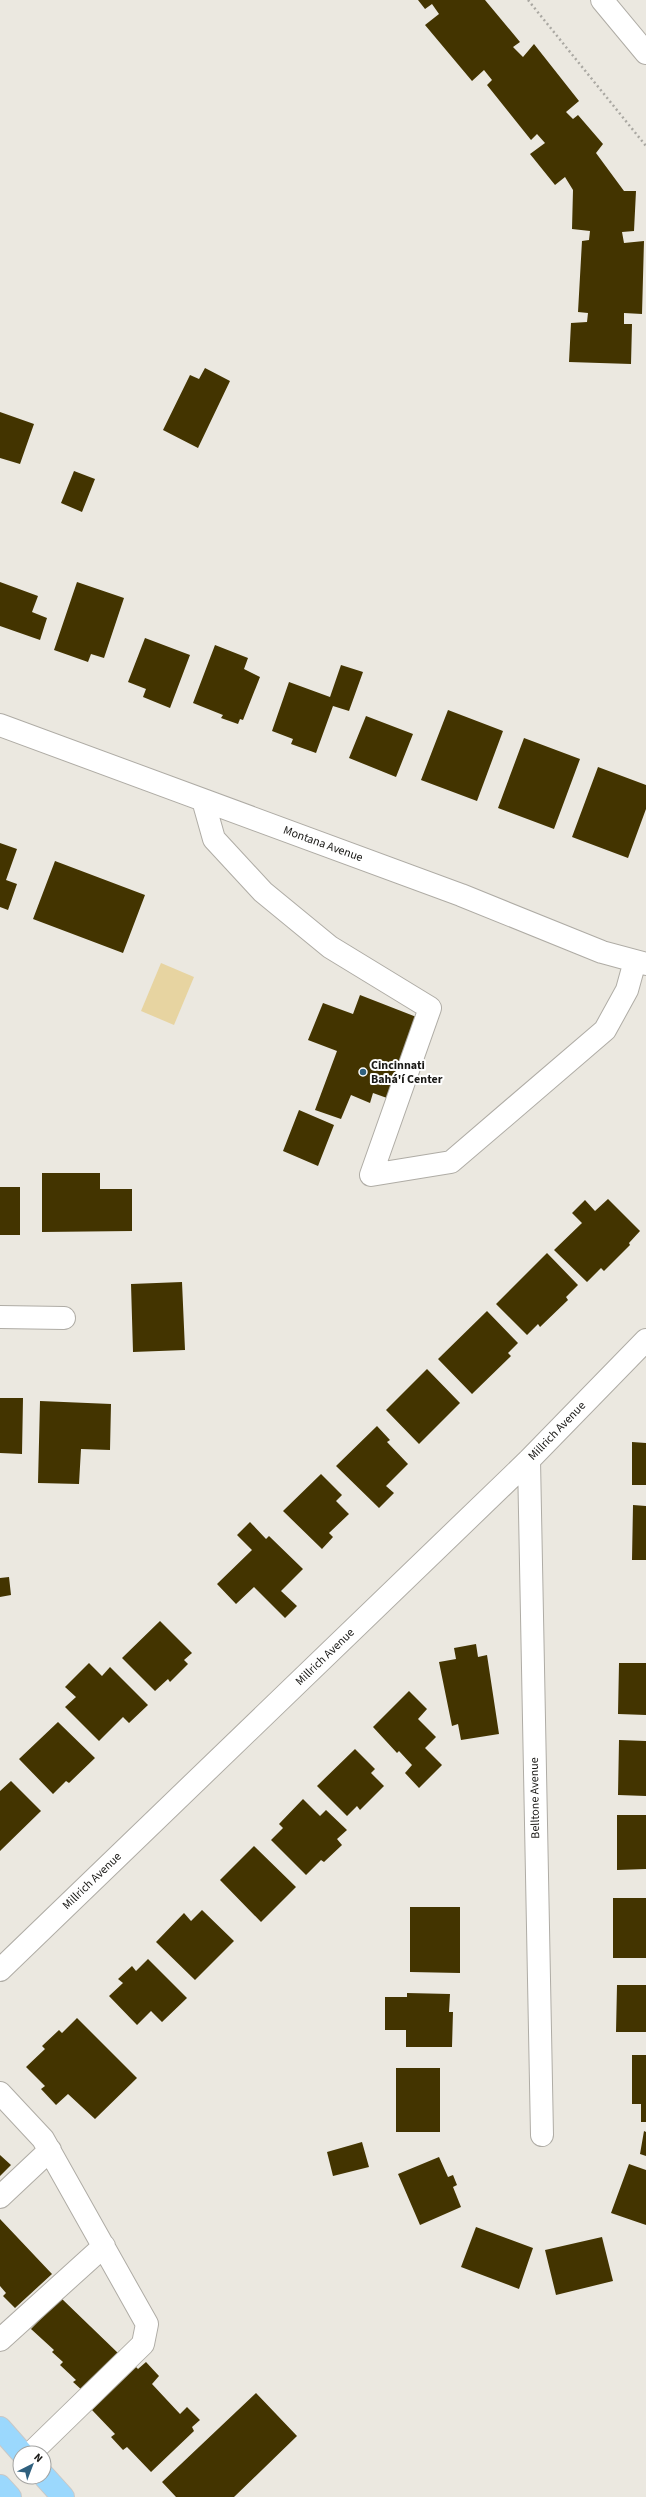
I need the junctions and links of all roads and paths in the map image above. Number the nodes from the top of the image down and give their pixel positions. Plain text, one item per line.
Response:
1 (528, 0) edge
2 (602, 0) edge
3 (646, 53) edge
4 (646, 146) edge
5 (0, 725) edge
6 (203, 800) junction
7 (640, 962) edge
8 (0, 1317) edge
9 (64, 1318) dead end
10 (646, 1340) edge
11 (529, 1460) junction
12 (0, 1970) edge
13 (0, 2093) edge
14 (542, 2135) dead end
15 (50, 2150) junction
16 (0, 2197) edge
17 (104, 2246) junction
18 (0, 2340) edge
19 (0, 2428) edge
20 (15, 2445) edge
21 (39, 2445) edge
22 (52, 2485) edge
23 (0, 2486) edge
24 (10, 2497) edge
25 (63, 2497) edge

1 - 4 path
2 - 3 street
5 - 6 street, Montana Avenue
6 - 7 street, Montana Avenue
6 - 7 street
8 - 9 street
10 - 11 street, Millrich Avenue
11 - 12 street, Millrich Avenue
11 - 14 street, Belltone Avenue
13 - 15 street
15 - 16 street
15 - 17 street
17 - 18 street
17 - 21 street
19 - 20 main road
22 - 25 main road
23 - 24 main road

